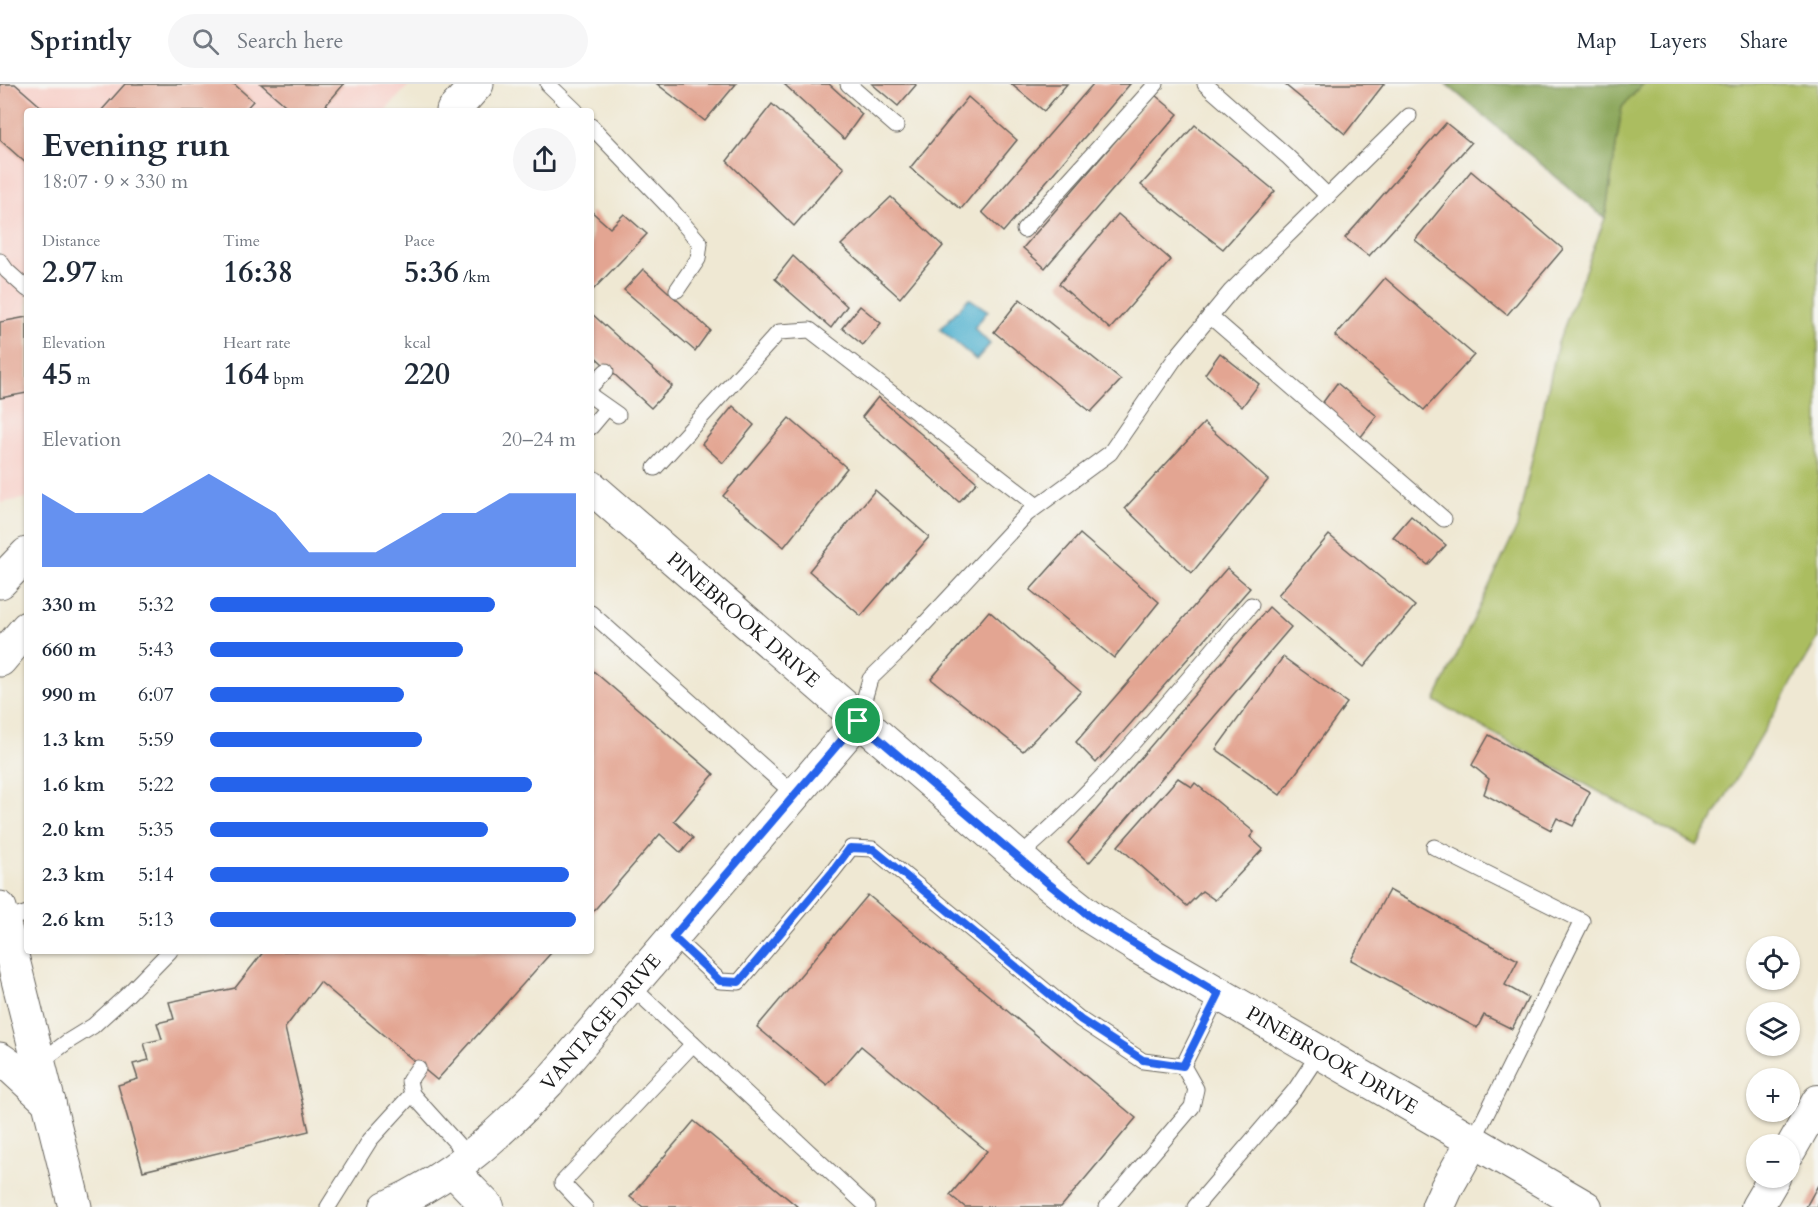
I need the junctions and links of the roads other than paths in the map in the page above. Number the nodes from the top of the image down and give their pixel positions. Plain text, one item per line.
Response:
1 (477, 84) edge
2 (548, 84) edge
3 (848, 84) edge
4 (1156, 84) edge
5 (1205, 84) edge
6 (456, 108) edge
7 (573, 108) edge
8 (1409, 116) dead end
9 (896, 126) dead end
10 (594, 129) edge
11 (1328, 196) junction
12 (1024, 230) dead end
13 (0, 261) edge
14 (24, 286) edge
15 (677, 290) dead end
16 (1210, 316) junction
17 (606, 371) dead end
18 (594, 383) edge
19 (594, 398) edge
20 (594, 425) edge
21 (656, 468) dead end
22 (594, 490) edge
23 (1037, 506) junction
24 (1444, 519) dead end
25 (24, 544) edge
26 (0, 551) edge
27 (24, 557) edge
28 (0, 582) edge
29 (1251, 605) dead end
30 (594, 616) edge
31 (24, 632) edge
32 (0, 660) edge
33 (858, 721) junction
34 (795, 795) junction
35 (1434, 847) dead end
36 (1018, 857) junction
37 (10, 914) edge
38 (673, 937) junction
39 (167, 954) edge
40 (631, 986) junction
41 (1219, 994) junction
42 (693, 1044) junction
43 (1320, 1052) junction
44 (16, 1063) edge
45 (1183, 1066) junction
46 (418, 1068) dead end
47 (412, 1094) junction
48 (1818, 1101) edge
49 (1799, 1134) edge
50 (1473, 1141) junction
51 (461, 1164) junction
52 (1768, 1188) edge
53 (75, 1207) edge
54 (328, 1207) edge
55 (386, 1207) edge
56 (488, 1207) edge
57 (585, 1207) edge
58 (868, 1207) edge
59 (1107, 1207) edge
60 (1195, 1207) edge
61 (1438, 1207) edge
62 (1586, 1207) edge
63 (1756, 1207) edge

1 - 6 street
2 - 7 lane
3 - 9 lane
4 - 12 lane
5 - 11 lane
8 - 11 lane
10 - 15 lane
11 - 16 lane
13 - 14 lane
16 - 23 lane
16 - 24 lane
17 - 18 lane
19 - 20 lane
21 - 23 lane
22 - 33 street, PINEBROOK DRIVE
23 - 33 lane
25 - 26 street
27 - 28 street
29 - 36 lane
30 - 34 lane
31 - 32 street
33 - 34 street, VANTAGE DRIVE
33 - 36 street, PINEBROOK DRIVE
34 - 38 street, VANTAGE DRIVE
35 - 50 lane
36 - 41 street, PINEBROOK DRIVE
37 - 44 street
38 - 40 street, VANTAGE DRIVE
38 - 45 lane
39 - 44 lane
40 - 42 lane
40 - 51 street, VANTAGE DRIVE
41 - 43 street, PINEBROOK DRIVE
41 - 45 lane
42 - 57 lane
42 - 58 lane
43 - 50 street, PINEBROOK DRIVE
43 - 60 lane
44 - 53 street
45 - 59 lane
46 - 47 lane
47 - 51 lane
47 - 54 lane
48 - 49 street
50 - 61 street
50 - 62 street, PINEBROOK DRIVE
51 - 55 street, VANTAGE DRIVE
51 - 56 street
52 - 63 street

